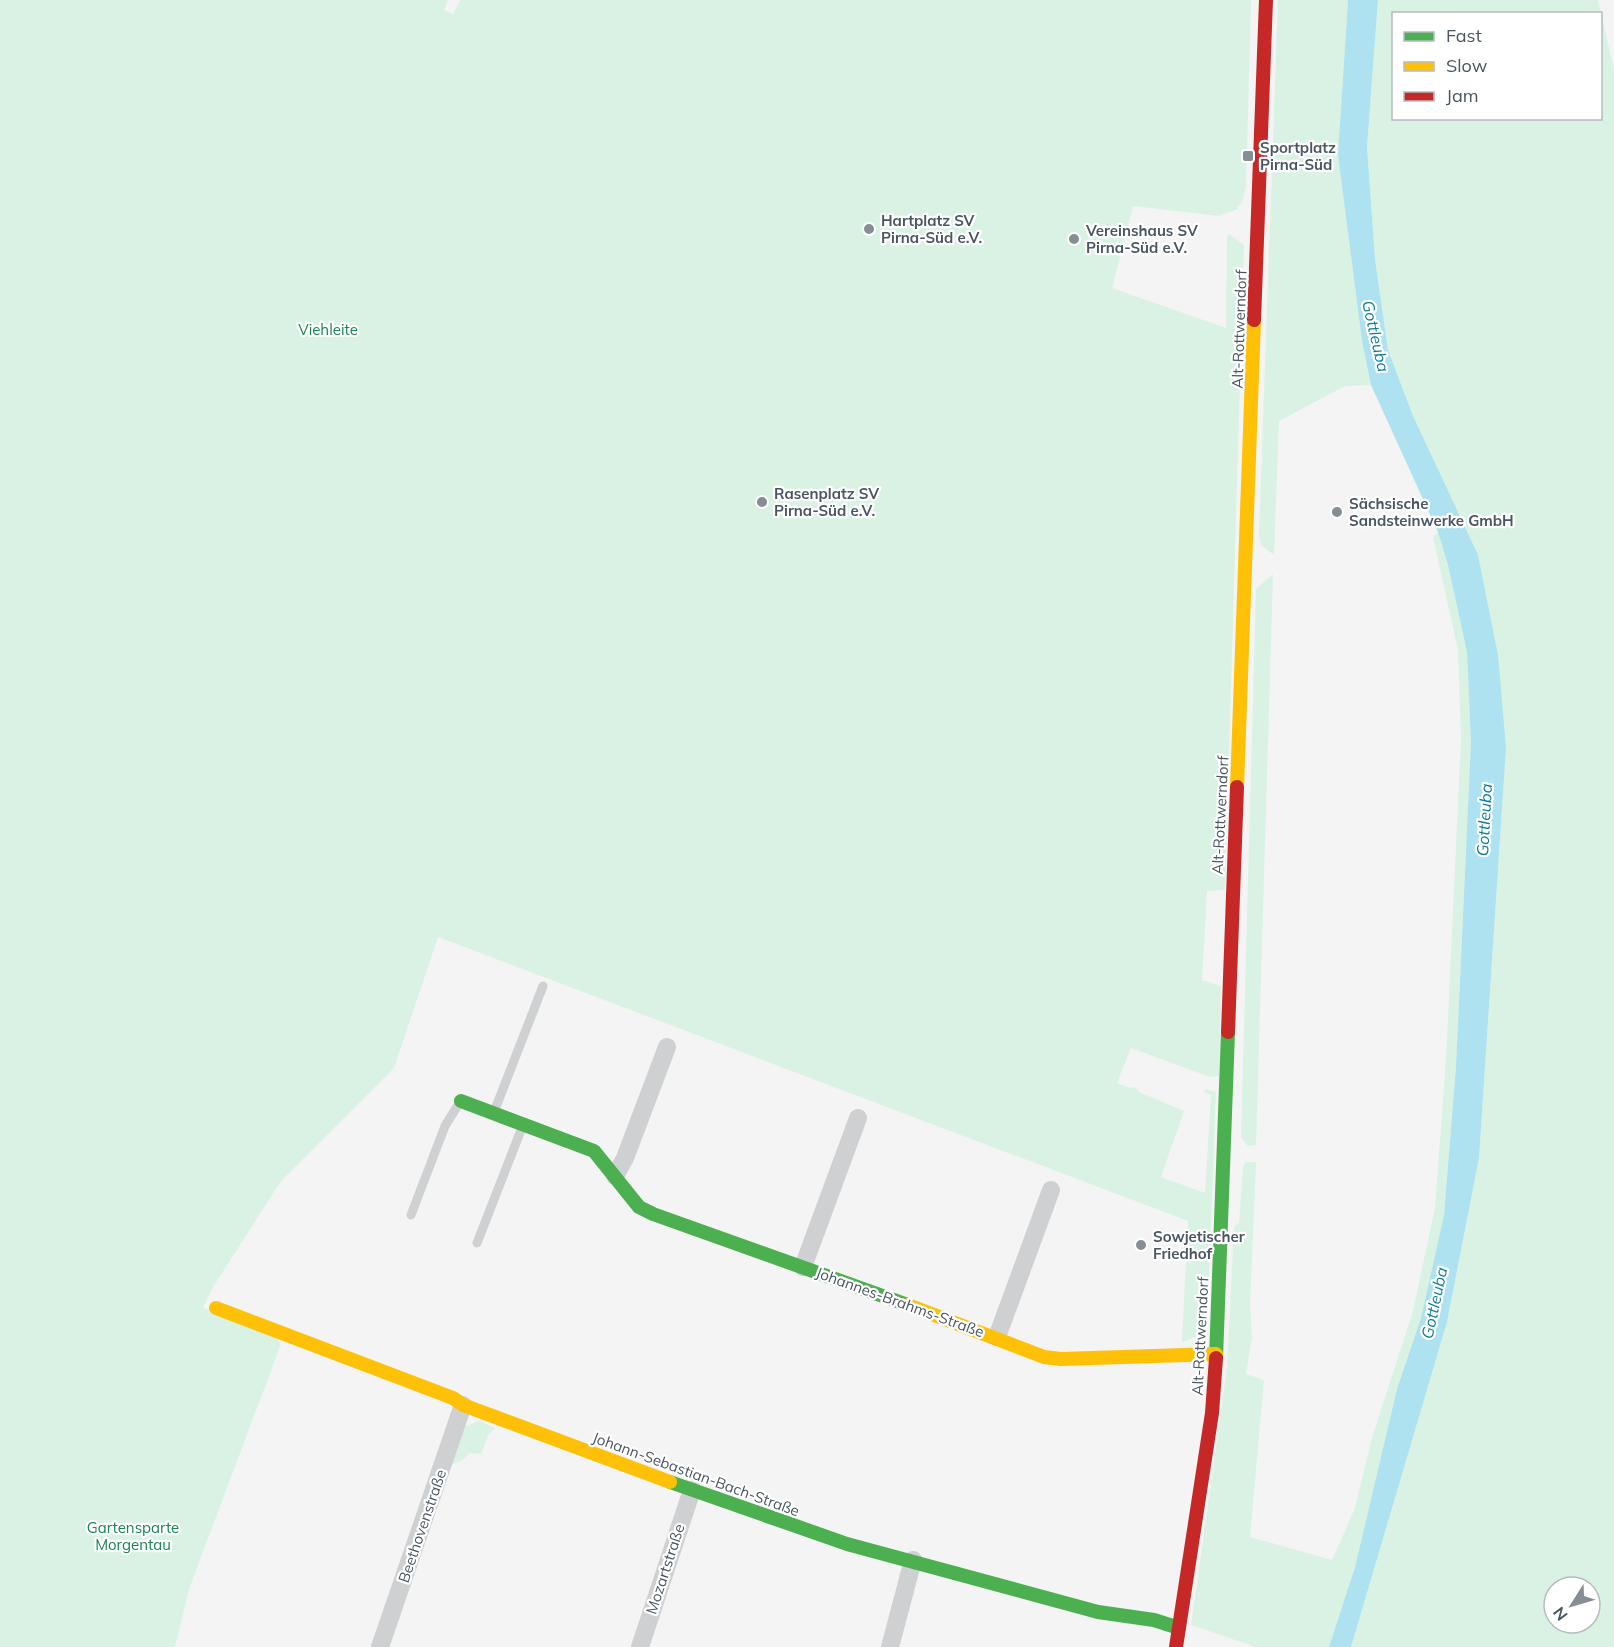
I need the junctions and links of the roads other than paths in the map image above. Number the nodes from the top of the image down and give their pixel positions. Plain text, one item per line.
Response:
1 (1266, 0) edge
2 (543, 986) dead end
3 (667, 1047) dead end
4 (461, 1101) joint
5 (493, 1113) junction
6 (858, 1118) dead end
7 (523, 1124) junction
8 (615, 1176) junction
9 (1051, 1190) dead end
10 (411, 1215) dead end
11 (477, 1243) dead end
12 (803, 1267) junction
13 (216, 1308) dead end
14 (997, 1338) junction
15 (1216, 1354) junction
16 (464, 1405) junction
17 (692, 1490) junction
18 (913, 1560) junction
19 (1179, 1628) junction
20 (380, 1647) edge
21 (640, 1647) edge
22 (890, 1647) edge
23 (1176, 1647) edge

1 - 15 street, Alt-Rottwerndorf
2 - 5 lane
3 - 8 street
4 - 5 street, Johannes-Brahms-Straße
4 - 10 lane, Johannes-Brahms-Straße
5 - 7 street, Johannes-Brahms-Straße
6 - 12 street, Johannes-Brahms-Straße
7 - 8 street, Johannes-Brahms-Straße
7 - 11 lane
8 - 12 street, Johannes-Brahms-Straße
9 - 14 street, Johannes-Brahms-Straße
12 - 14 street, Johannes-Brahms-Straße
13 - 16 street, Johann-Sebastian-Bach-Straße
14 - 15 street, Johannes-Brahms-Straße
15 - 19 street, Alt-Rottwerndorf
16 - 17 street, Johann-Sebastian-Bach-Straße
16 - 20 street, Beethovenstraße
17 - 18 street, Johann-Sebastian-Bach-Straße
17 - 21 street, Mozartstraße
18 - 19 street, Johann-Sebastian-Bach-Straße
18 - 22 street
19 - 23 street, Alt-Rottwerndorf

